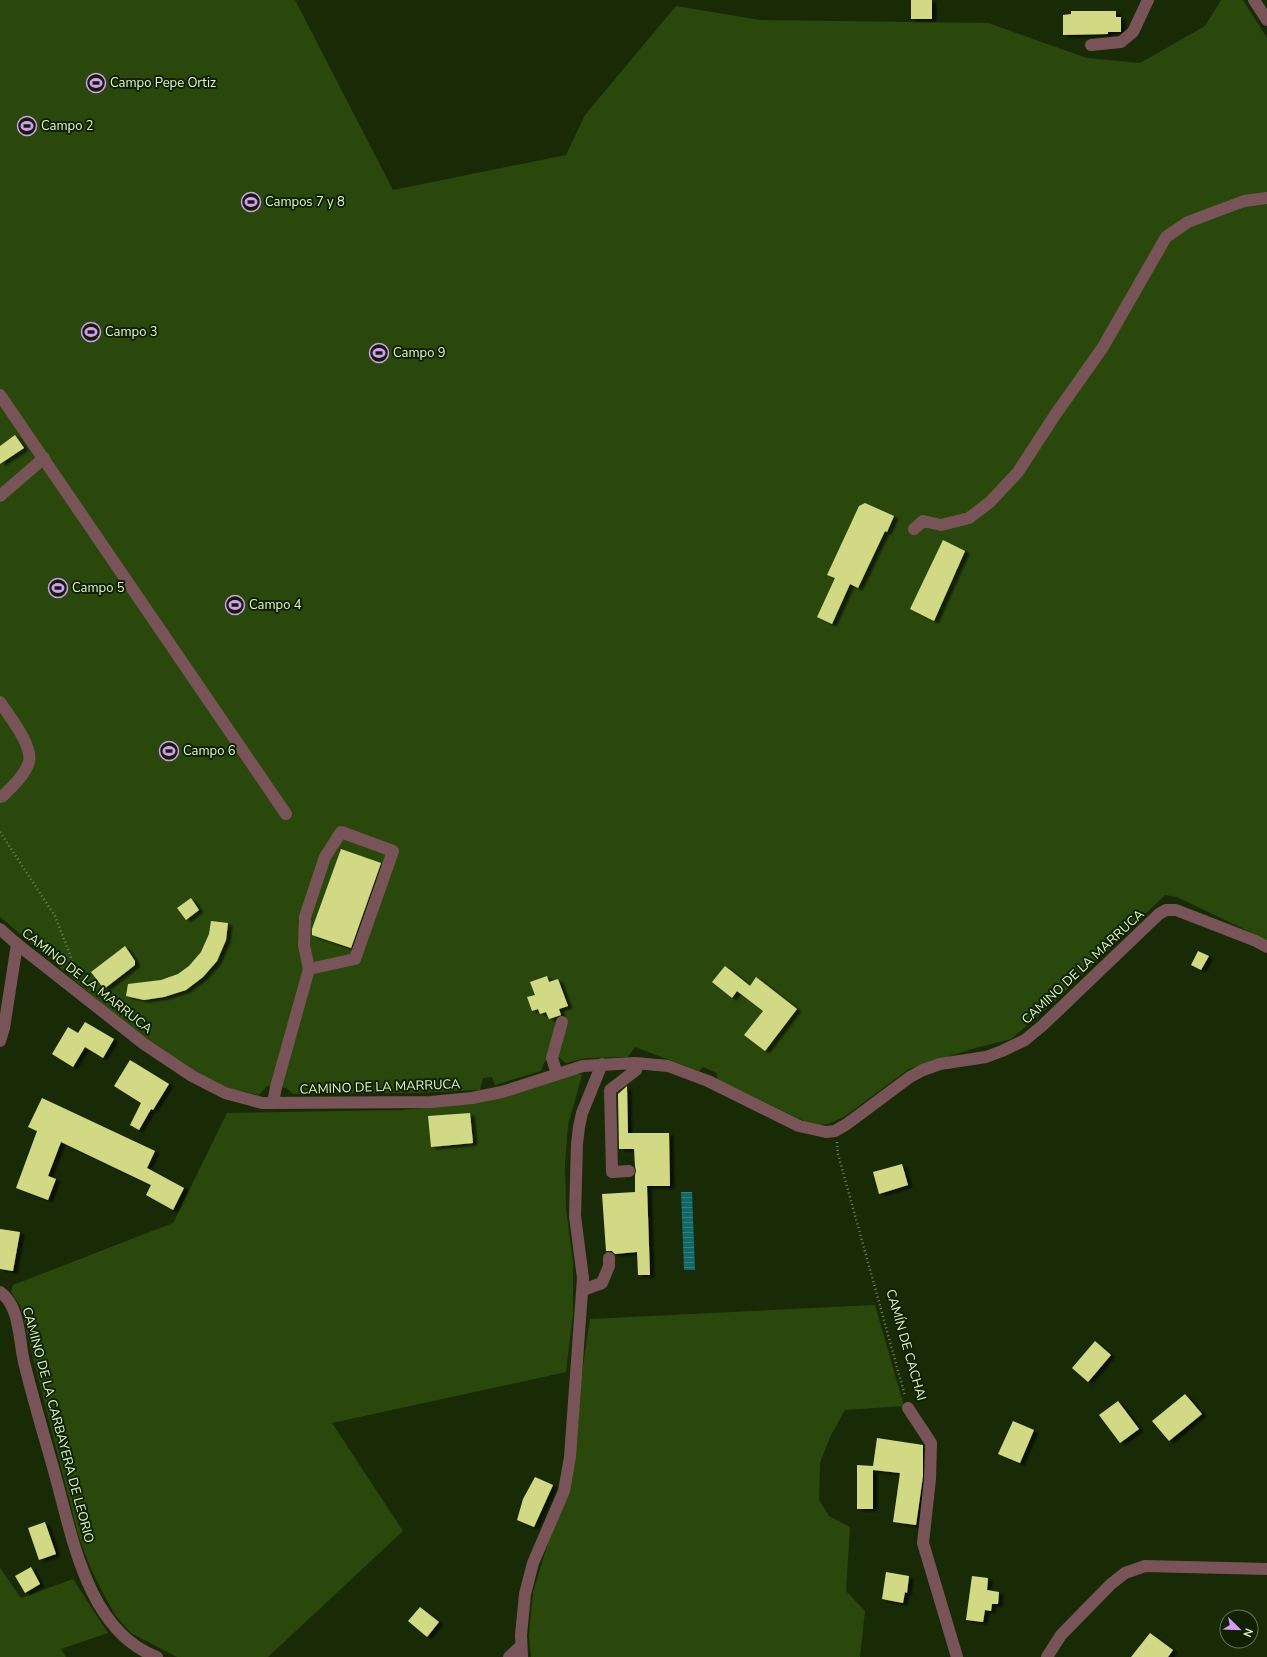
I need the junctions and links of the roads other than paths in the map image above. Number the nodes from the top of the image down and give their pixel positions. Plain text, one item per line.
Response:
1 (1148, 0) edge
2 (1254, 0) edge
3 (1267, 20) edge
4 (1091, 45) dead end
5 (1267, 198) edge
6 (0, 394) edge
7 (44, 458) junction
8 (0, 496) edge
9 (914, 529) dead end
10 (0, 702) edge
11 (0, 797) edge
12 (286, 814) dead end
13 (0, 929) edge
14 (17, 944) junction
15 (1267, 947) edge
16 (309, 970) junction
17 (562, 1022) dead end
18 (0, 1042) edge
19 (635, 1063) junction
20 (602, 1064) junction
21 (557, 1074) junction
22 (273, 1103) junction
23 (629, 1171) dead end
24 (609, 1258) dead end
25 (583, 1290) junction
26 (0, 1292) edge
27 (908, 1408) road end
28 (1267, 1569) edge
29 (522, 1652) edge
30 (158, 1657) edge
31 (509, 1657) edge
32 (957, 1657) edge
33 (1047, 1657) edge

1 - 4 street
2 - 3 street
5 - 9 street
6 - 7 street
7 - 8 street
7 - 12 street
10 - 11 street
13 - 14 street, CAMINO DE LA MARRUCA
14 - 18 street
14 - 22 street, CAMINO DE LA MARRUCA
15 - 19 street, CAMINO DE LA MARRUCA
16 - 16 street
16 - 22 street
17 - 21 street
19 - 20 street, CAMINO DE LA MARRUCA
19 - 23 street
20 - 21 street, CAMINO DE LA MARRUCA
20 - 25 street
21 - 22 street, CAMINO DE LA MARRUCA
24 - 25 street
25 - 29 street
26 - 30 street, CAMINO DE LA CARBAYERA DE LEORIO
27 - 32 street, CAMÍN DE CACHAI
28 - 33 street
29 - 31 street

